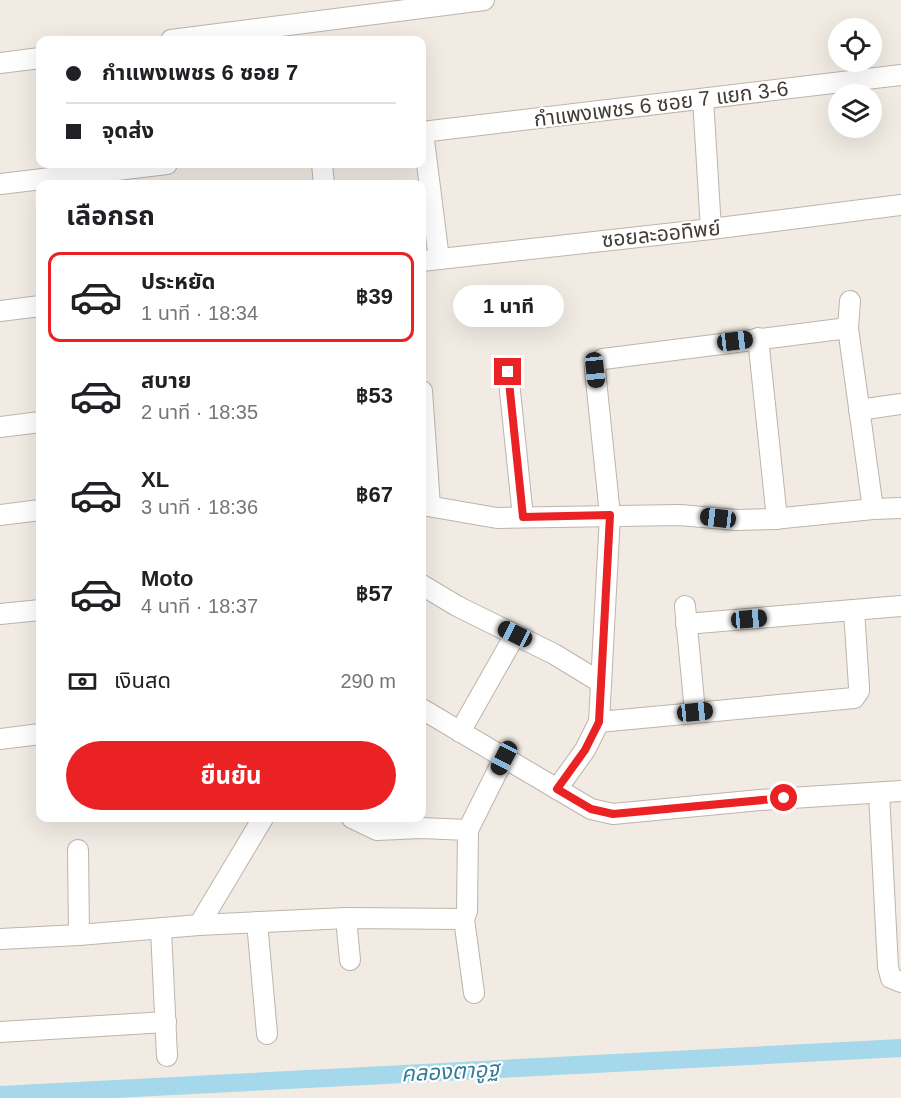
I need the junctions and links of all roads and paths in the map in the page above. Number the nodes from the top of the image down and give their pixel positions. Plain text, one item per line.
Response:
1 (484, 0) edge
2 (202, 36) edge
3 (36, 58) edge
4 (0, 63) edge
5 (901, 75) edge
6 (703, 99) junction
7 (426, 132) edge
8 (134, 168) edge
9 (0, 184) edge
10 (426, 196) edge
11 (901, 205) edge
12 (711, 229) junction
13 (430, 260) edge
14 (850, 301) dead end
15 (36, 306) edge
16 (0, 311) edge
17 (848, 328) junction
18 (758, 339) junction
19 (508, 372) dead end
20 (901, 404) edge
21 (859, 410) junction
22 (36, 422) edge
23 (0, 427) edge
24 (426, 506) edge
25 (873, 508) junction
26 (901, 508) edge
27 (36, 510) edge
28 (0, 515) edge
29 (610, 515) junction
30 (523, 517) junction
31 (777, 519) junction
32 (426, 587) edge
33 (901, 606) edge
34 (36, 610) edge
35 (854, 610) junction
36 (0, 614) edge
37 (515, 634) junction
38 (600, 682) junction
39 (426, 711) edge
40 (695, 712) junction
41 (599, 722) junction
42 (460, 732) junction
43 (36, 734) edge
44 (0, 739) edge
45 (504, 758) junction
46 (557, 789) junction
47 (901, 791) edge
48 (879, 793) junction
49 (261, 822) edge
50 (360, 822) edge
51 (468, 830) junction
52 (78, 849) dead end
53 (346, 918) junction
54 (464, 919) junction
55 (257, 922) junction
56 (199, 926) junction
57 (160, 930) junction
58 (79, 935) junction
59 (0, 939) edge
60 (350, 960) dead end
61 (901, 982) edge
62 (474, 993) dead end
63 (166, 1022) junction
64 (0, 1032) edge
65 (267, 1034) dead end
66 (167, 1056) dead end

1 - 2 street
3 - 4 street
5 - 6 street, กำแพงเพชร 6 ซอย 7 แยก 3-6
6 - 7 street, กำแพงเพชร 6 ซอย 7 แยก 3-6
6 - 12 street
8 - 9 street
10 - 13 street
11 - 12 street, ซอยละออทิพย์
12 - 13 street, ซอยละออทิพย์
14 - 17 street
15 - 16 street
17 - 18 street
17 - 21 street
18 - 29 street
18 - 31 street
19 - 30 street
20 - 21 street
21 - 25 street
22 - 23 street
24 - 30 street
25 - 26 street
25 - 31 street
27 - 28 street
29 - 30 street
29 - 31 street
29 - 38 street
32 - 37 street
33 - 35 street
34 - 36 street
35 - 40 street
35 - 40 street
37 - 38 street
37 - 42 street
38 - 41 street
39 - 42 street
40 - 41 street
41 - 46 street
42 - 45 street
43 - 44 street
45 - 46 street
45 - 51 street
46 - 48 street
47 - 48 street
48 - 61 street
49 - 56 street
50 - 51 street
51 - 54 street
52 - 58 street
53 - 54 street
53 - 55 street
53 - 60 street
54 - 62 street
55 - 56 street
55 - 65 street
56 - 57 street
57 - 58 street
57 - 63 street
58 - 59 street
63 - 64 street
63 - 66 street

